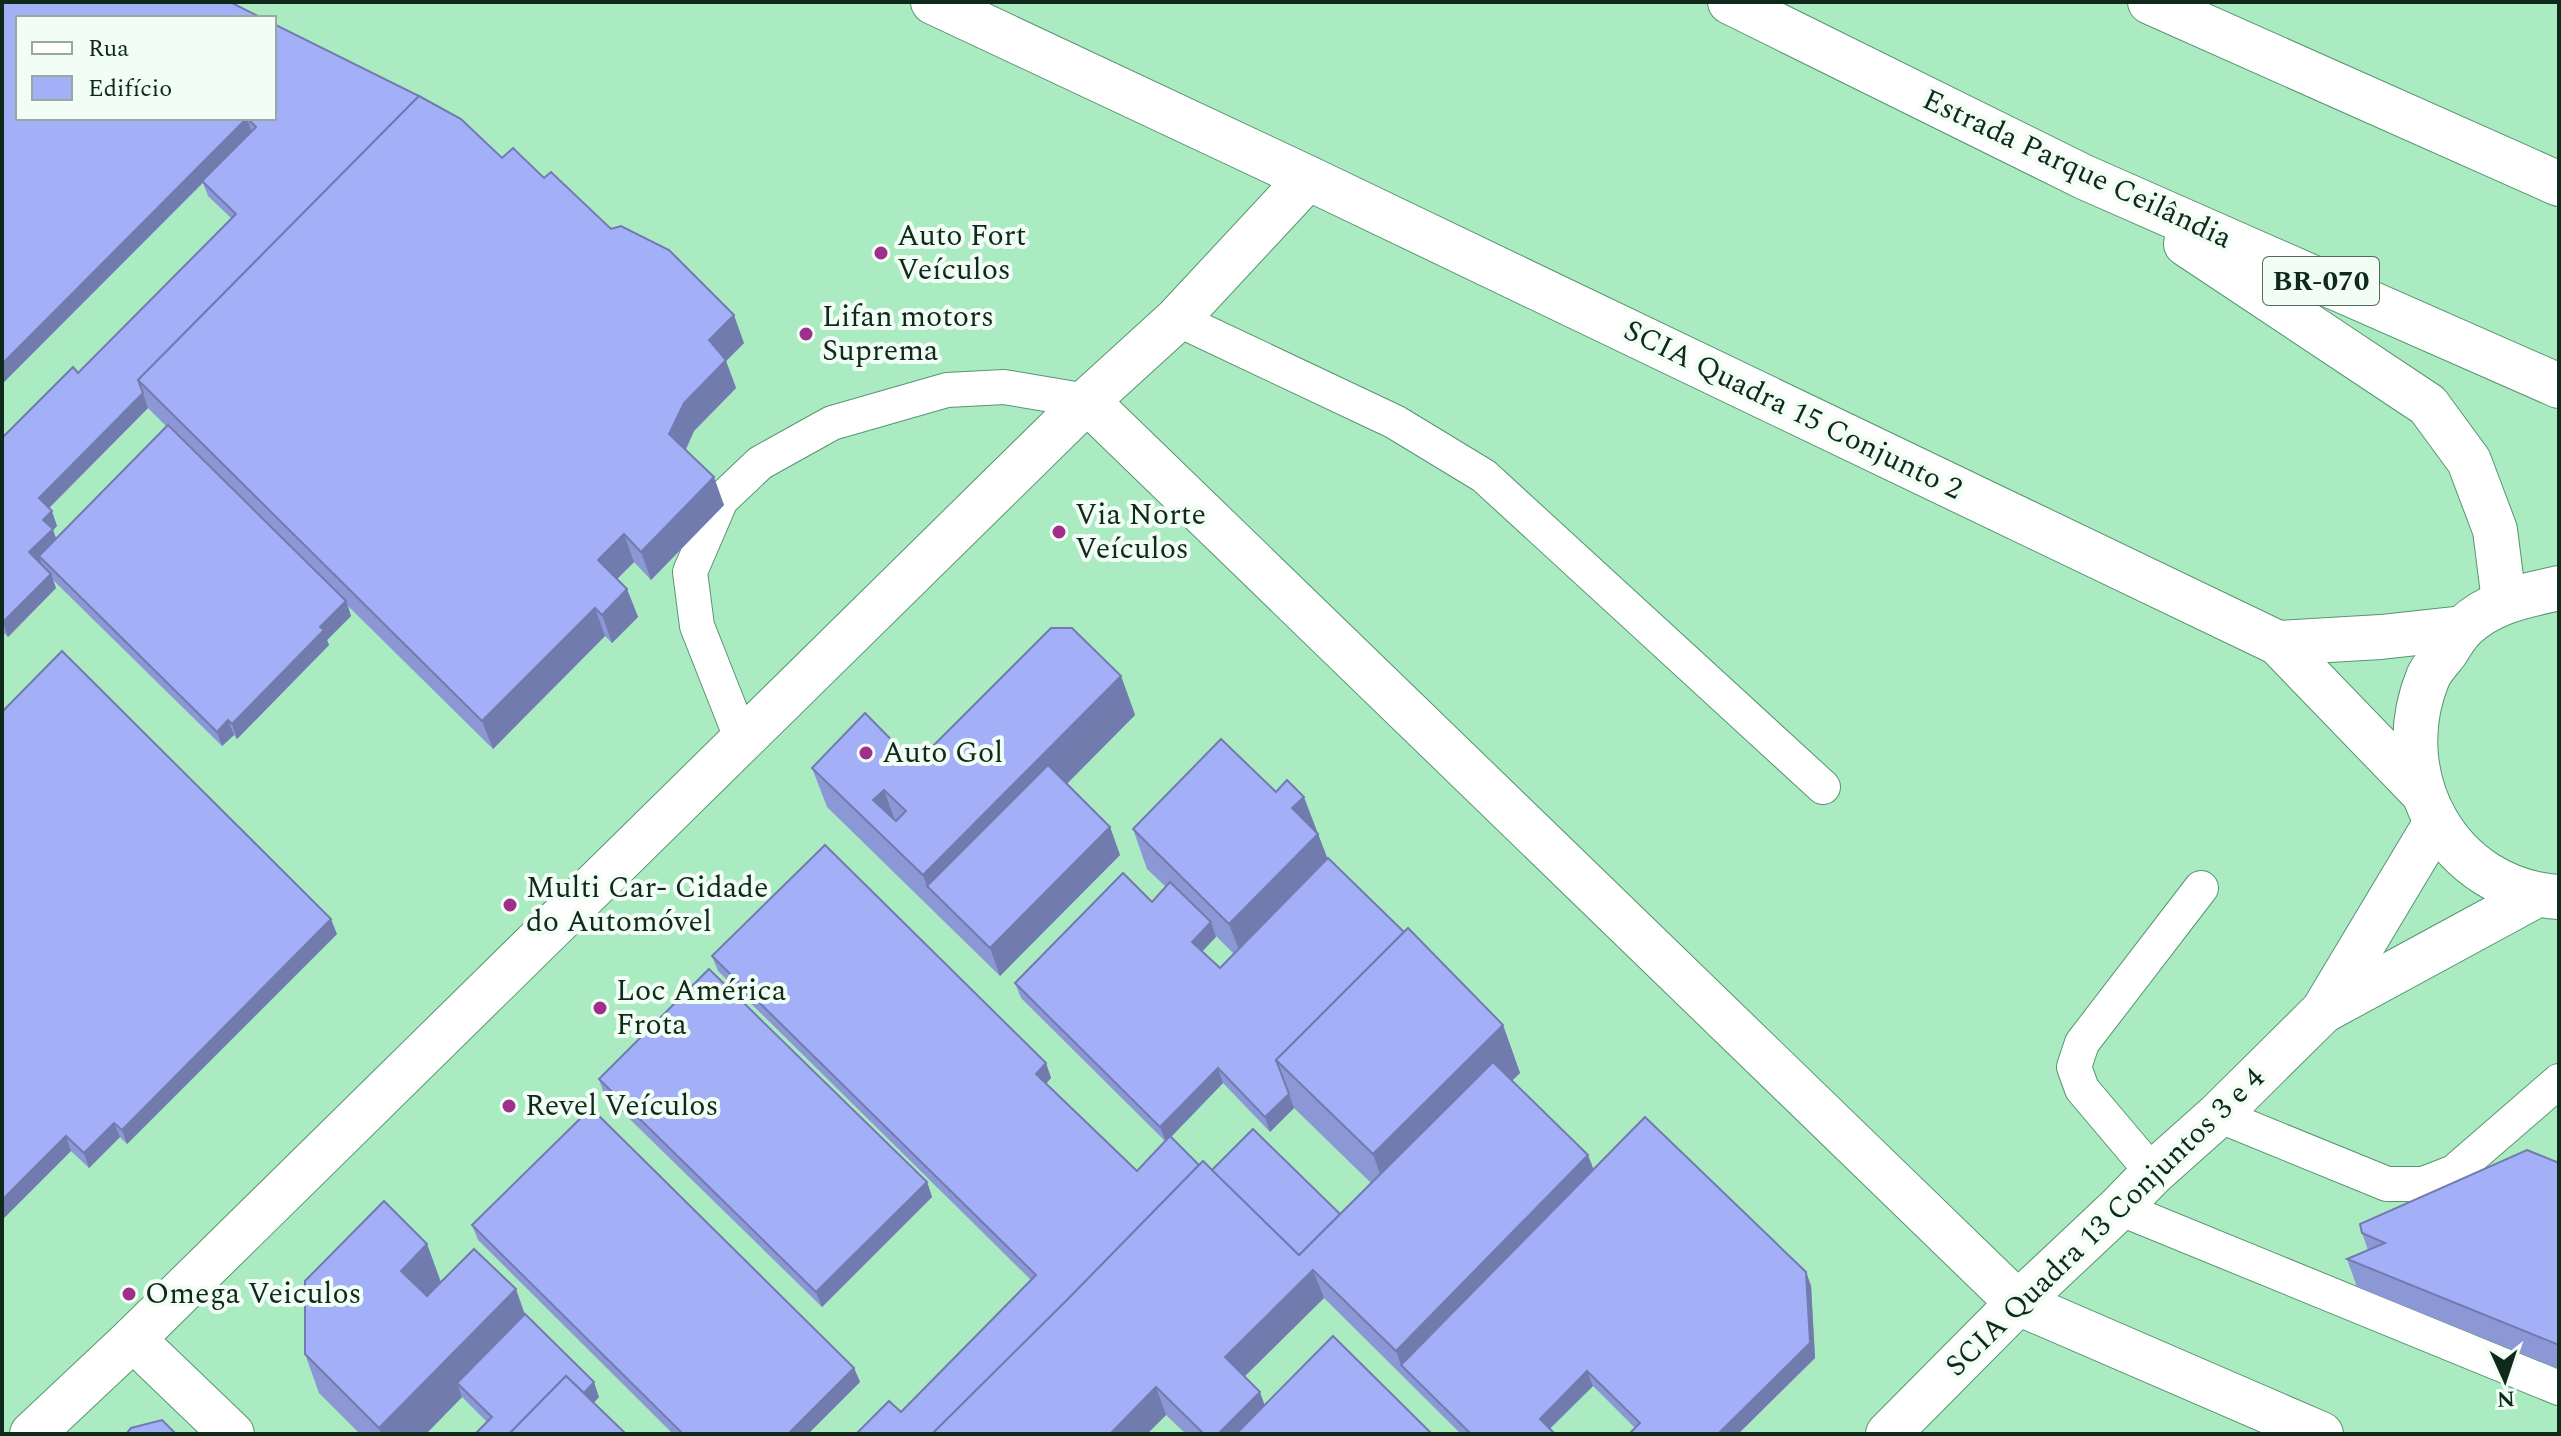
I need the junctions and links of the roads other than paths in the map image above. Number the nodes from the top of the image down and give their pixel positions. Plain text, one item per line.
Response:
1 (933, 2) edge
2 (1730, 2) edge
3 (2150, 2) edge
4 (2084, 177) junction
5 (1308, 178) junction
6 (2559, 184) edge
7 (1177, 319) junction
8 (2559, 386) edge
9 (1087, 401) junction
10 (2559, 588) edge
11 (2504, 601) junction
12 (2463, 628) junction
13 (2278, 643) junction
14 (742, 740) junction
15 (1823, 787) dead end
16 (2428, 807) junction
17 (2201, 888) dead end
18 (2547, 896) edge
19 (2323, 1011) junction
20 (2559, 1081) edge
21 (2218, 1115) junction
22 (2153, 1173) junction
23 (2119, 1208) junction
24 (2018, 1303) junction
25 (133, 1339) junction
26 (2559, 1388) edge
27 (32, 1434) edge
28 (232, 1434) edge
29 (1888, 1434) edge
30 (2321, 1434) edge

1 - 5 main road, SCIA Quadra 15 Conjunto 2
2 - 4 main road, Estrada Parque Ceilândia / BR-070
3 - 6 main road
4 - 8 main road, Estrada Parque Ceilândia / BR-070
4 - 11 main road
5 - 7 main road
5 - 13 main road, SCIA Quadra 15 Conjunto 2
7 - 9 main road
7 - 15 lane
9 - 14 main road
9 - 14 lane
9 - 24 main road
10 - 11 main road
11 - 12 main road
12 - 13 main road, SCIA Quadra 15 Conjunto 2
12 - 16 main road
13 - 16 main road, SCIA Quadra 15 Conjunto 2
14 - 25 main road
16 - 18 main road, SCIA Quadra 15 Conjunto 2
16 - 19 main road, SCIA Quadra 13 Conjuntos 3 e 4
17 - 22 lane
18 - 19 main road, SCIA Quadra 13 Conjuntos 3 e 4
19 - 21 main road, SCIA Quadra 13 Conjuntos 3 e 4
20 - 21 lane
21 - 22 main road, SCIA Quadra 13 Conjuntos 3 e 4
22 - 23 main road, SCIA Quadra 13 Conjuntos 3 e 4
23 - 24 main road, SCIA Quadra 13 Conjuntos 3 e 4
23 - 26 lane
24 - 29 main road, SCIA Quadra 13 Conjuntos 3 e 4
24 - 30 main road
25 - 27 main road
25 - 28 main road

